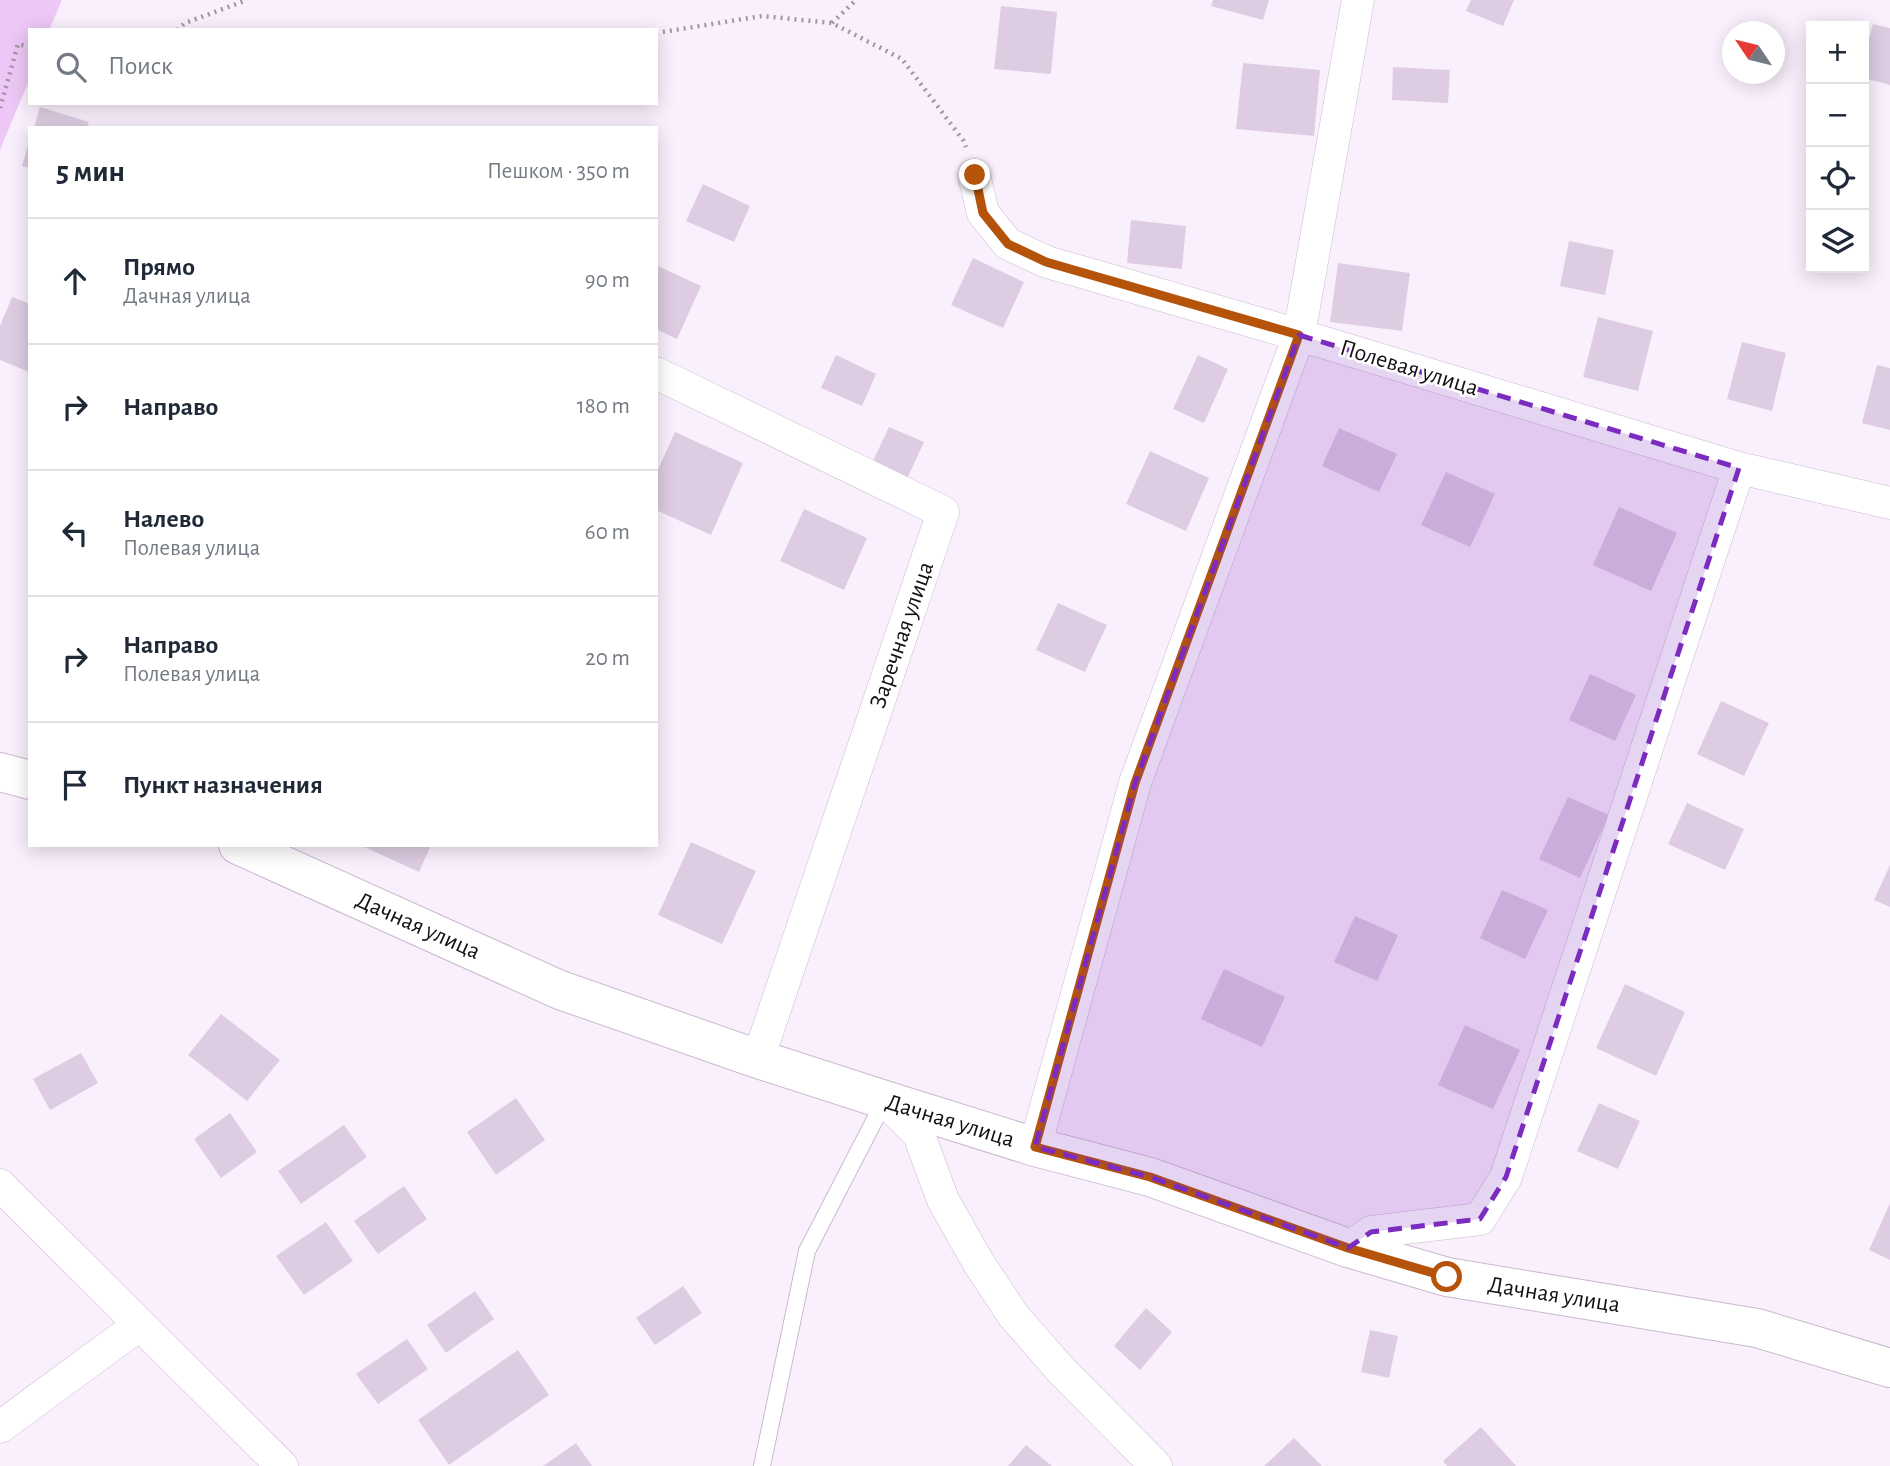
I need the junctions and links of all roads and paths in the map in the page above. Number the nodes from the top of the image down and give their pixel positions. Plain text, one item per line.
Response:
1 (247, 0) edge
2 (856, 0) edge
3 (1358, 0) edge
4 (832, 23) junction
5 (179, 28) edge
6 (658, 33) edge
7 (28, 46) edge
8 (0, 108) edge
9 (975, 175) joint
10 (1299, 335) junction
11 (658, 374) edge
12 (1739, 468) junction
13 (1890, 503) edge
14 (0, 772) edge
15 (28, 779) edge
16 (242, 847) edge
17 (758, 1059) junction
18 (885, 1100) junction
19 (1035, 1147) junction
20 (0, 1185) edge
21 (1348, 1248) junction
22 (139, 1325) junction
23 (1890, 1368) edge
24 (0, 1427) edge
25 (282, 1466) edge
26 (762, 1466) edge
27 (1156, 1466) edge

1 - 5 path
2 - 4 path
3 - 10 street
4 - 6 path
4 - 9 path
7 - 8 path
9 - 10 street, Полевая улица
10 - 12 street, Полевая улица
10 - 19 street
11 - 17 street, Заречная улица
12 - 13 street, Полевая улица
12 - 21 street
14 - 15 street
16 - 17 street, Дачная улица
17 - 18 street, Дачная улица
18 - 19 street, Дачная улица
18 - 26 lane
18 - 27 street
19 - 21 street, Дачная улица
20 - 22 street
21 - 23 street, Дачная улица
22 - 24 street
22 - 25 street

